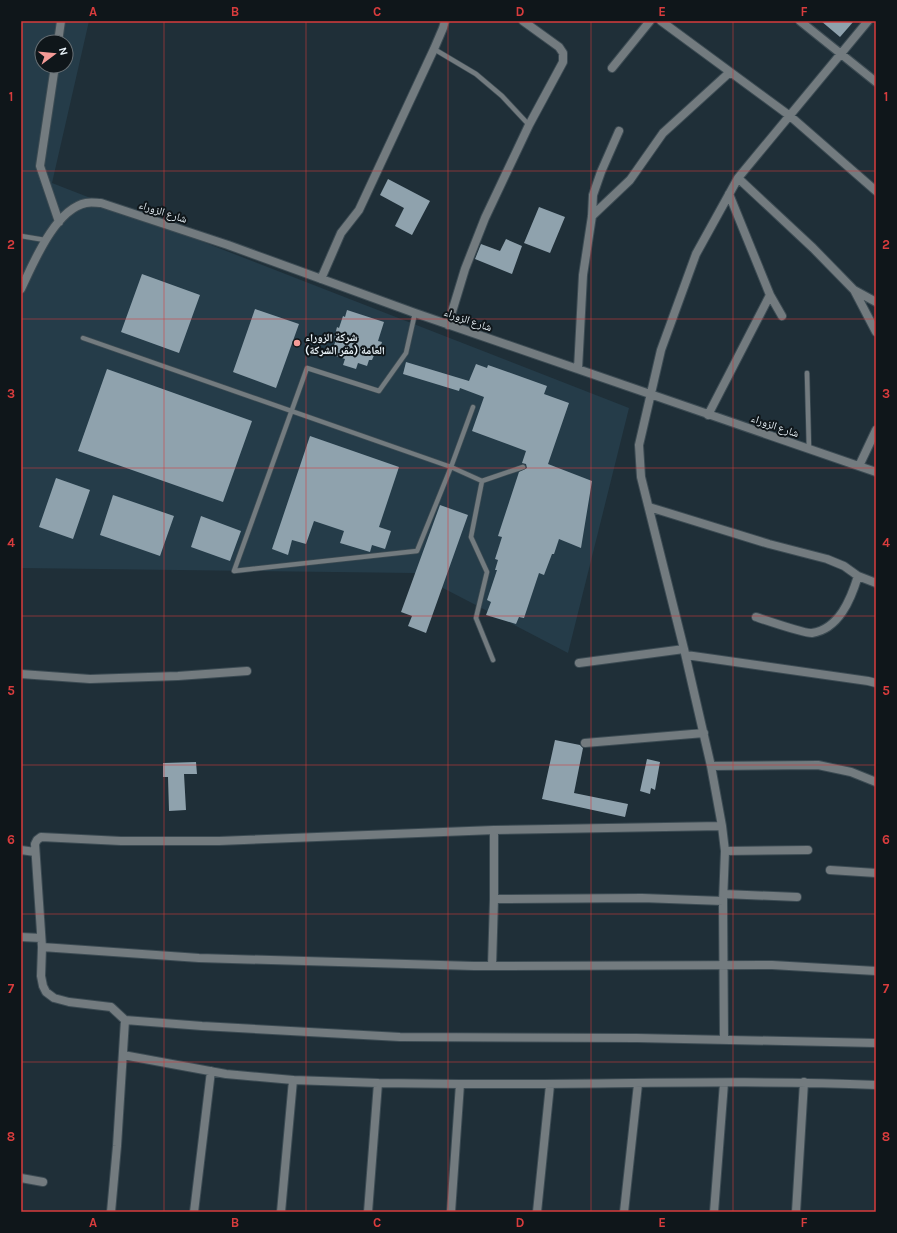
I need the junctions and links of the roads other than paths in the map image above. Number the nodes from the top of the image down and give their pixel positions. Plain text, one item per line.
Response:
1 (61, 21) edge
2 (445, 21) edge
3 (523, 21) edge
4 (650, 21) edge
5 (661, 21) edge
6 (800, 21) edge
7 (868, 21) edge
8 (59, 34) edge
9 (434, 49) junction
10 (842, 53) junction
11 (612, 68) dead end
12 (730, 72) junction
13 (53, 74) edge
14 (876, 82) edge
15 (790, 116) junction
16 (528, 125) junction
17 (619, 131) dead end
18 (738, 178) junction
19 (876, 191) edge
20 (729, 194) junction
21 (592, 216) junction
22 (58, 222) junction
23 (21, 236) edge
24 (45, 240) junction
25 (322, 280) junction
26 (21, 289) edge
27 (854, 290) junction
28 (770, 295) junction
29 (876, 302) edge
30 (415, 314) junction
31 (782, 316) dead end
32 (448, 325) junction
33 (876, 332) edge
34 (82, 338) dead end
35 (578, 369) junction
36 (807, 373) dead end
37 (650, 395) junction
38 (473, 407) dead end
39 (292, 412) junction
40 (708, 415) junction
41 (876, 430) edge
42 (809, 449) junction
43 (858, 466) junction
44 (451, 467) junction
45 (523, 467) dead end
46 (876, 472) edge
47 (482, 481) junction
48 (649, 507) junction
49 (858, 576) junction
50 (876, 583) edge
51 (756, 617) dead end
52 (685, 652) junction
53 (493, 660) dead end
54 (579, 663) dead end
55 (247, 671) dead end
56 (21, 674) edge
57 (876, 683) edge
58 (704, 733) junction
59 (585, 743) dead end
60 (711, 766) junction
61 (876, 782) edge
62 (722, 826) junction
63 (494, 830) junction
64 (21, 850) edge
65 (808, 850) dead end
66 (725, 851) junction
67 (35, 852) junction
68 (830, 870) dead end
69 (876, 873) edge
70 (724, 897) junction
71 (797, 897) dead end
72 (494, 899) junction
73 (21, 937) edge
74 (42, 943) junction
75 (724, 965) junction
76 (492, 966) junction
77 (876, 971) edge
78 (124, 1020) junction
79 (724, 1040) junction
80 (876, 1043) edge
81 (122, 1055) junction
82 (211, 1071) junction
83 (294, 1080) junction
84 (804, 1082) junction
85 (378, 1083) junction
86 (724, 1083) junction
87 (460, 1084) junction
88 (638, 1084) junction
89 (550, 1085) junction
90 (876, 1085) edge
91 (21, 1178) edge
92 (43, 1182) dead end
93 (111, 1212) edge
94 (194, 1212) edge
95 (281, 1212) edge
96 (368, 1212) edge
97 (451, 1212) edge
98 (537, 1212) edge
99 (624, 1212) edge
100 (714, 1212) edge
101 (796, 1212) edge

1 - 8 street
2 - 9 street
3 - 16 street
4 - 11 street
5 - 12 street
6 - 10 street
7 - 10 street
9 - 16 lane
9 - 25 street
10 - 14 street
10 - 15 street
12 - 15 street
12 - 21 street
13 - 22 street
15 - 18 street
15 - 19 street
16 - 32 street
17 - 21 street
18 - 20 street
18 - 27 street
20 - 28 street
20 - 37 street
21 - 35 street
22 - 24 street, شارع الزوراء
22 - 25 street, شارع الزوراء
23 - 24 lane
24 - 26 street, شارع الزوراء
25 - 30 street, شارع الزوراء
27 - 29 street
27 - 33 street
28 - 31 street
28 - 40 street
30 - 32 street, شارع الزوراء
30 - 39 lane
32 - 35 street, شارع الزوراء
34 - 39 lane
35 - 37 street, شارع الزوراء
36 - 42 lane
37 - 40 street, شارع الزوراء
37 - 48 street
38 - 44 lane
39 - 44 lane
39 - 44 lane
40 - 42 street, شارع الزوراء
41 - 43 street
42 - 43 street, شارع الزوراء
43 - 46 street, شارع الزوراء
44 - 47 lane
45 - 47 lane
47 - 53 lane
48 - 49 street
48 - 52 street
49 - 50 street
49 - 51 street
52 - 54 street
52 - 57 street
52 - 58 street
55 - 56 street
58 - 59 street
58 - 60 street
60 - 61 street
60 - 62 street
62 - 63 street
62 - 66 street
63 - 67 street
63 - 72 street
64 - 67 street
65 - 66 street
66 - 70 street
67 - 74 street
68 - 69 street
70 - 71 street
70 - 72 street
70 - 75 street
72 - 76 street
73 - 74 street
74 - 76 street
74 - 78 street
75 - 76 street
75 - 77 street
75 - 79 street
78 - 79 street
78 - 81 street
79 - 80 street
81 - 82 street
81 - 93 street
82 - 83 street
82 - 94 street
83 - 85 street
83 - 95 street
84 - 86 street
84 - 90 street
84 - 101 street
85 - 87 street
85 - 96 street
86 - 88 street
86 - 100 street
87 - 89 street
87 - 97 street
88 - 89 street
88 - 99 street
89 - 98 street
91 - 92 street

